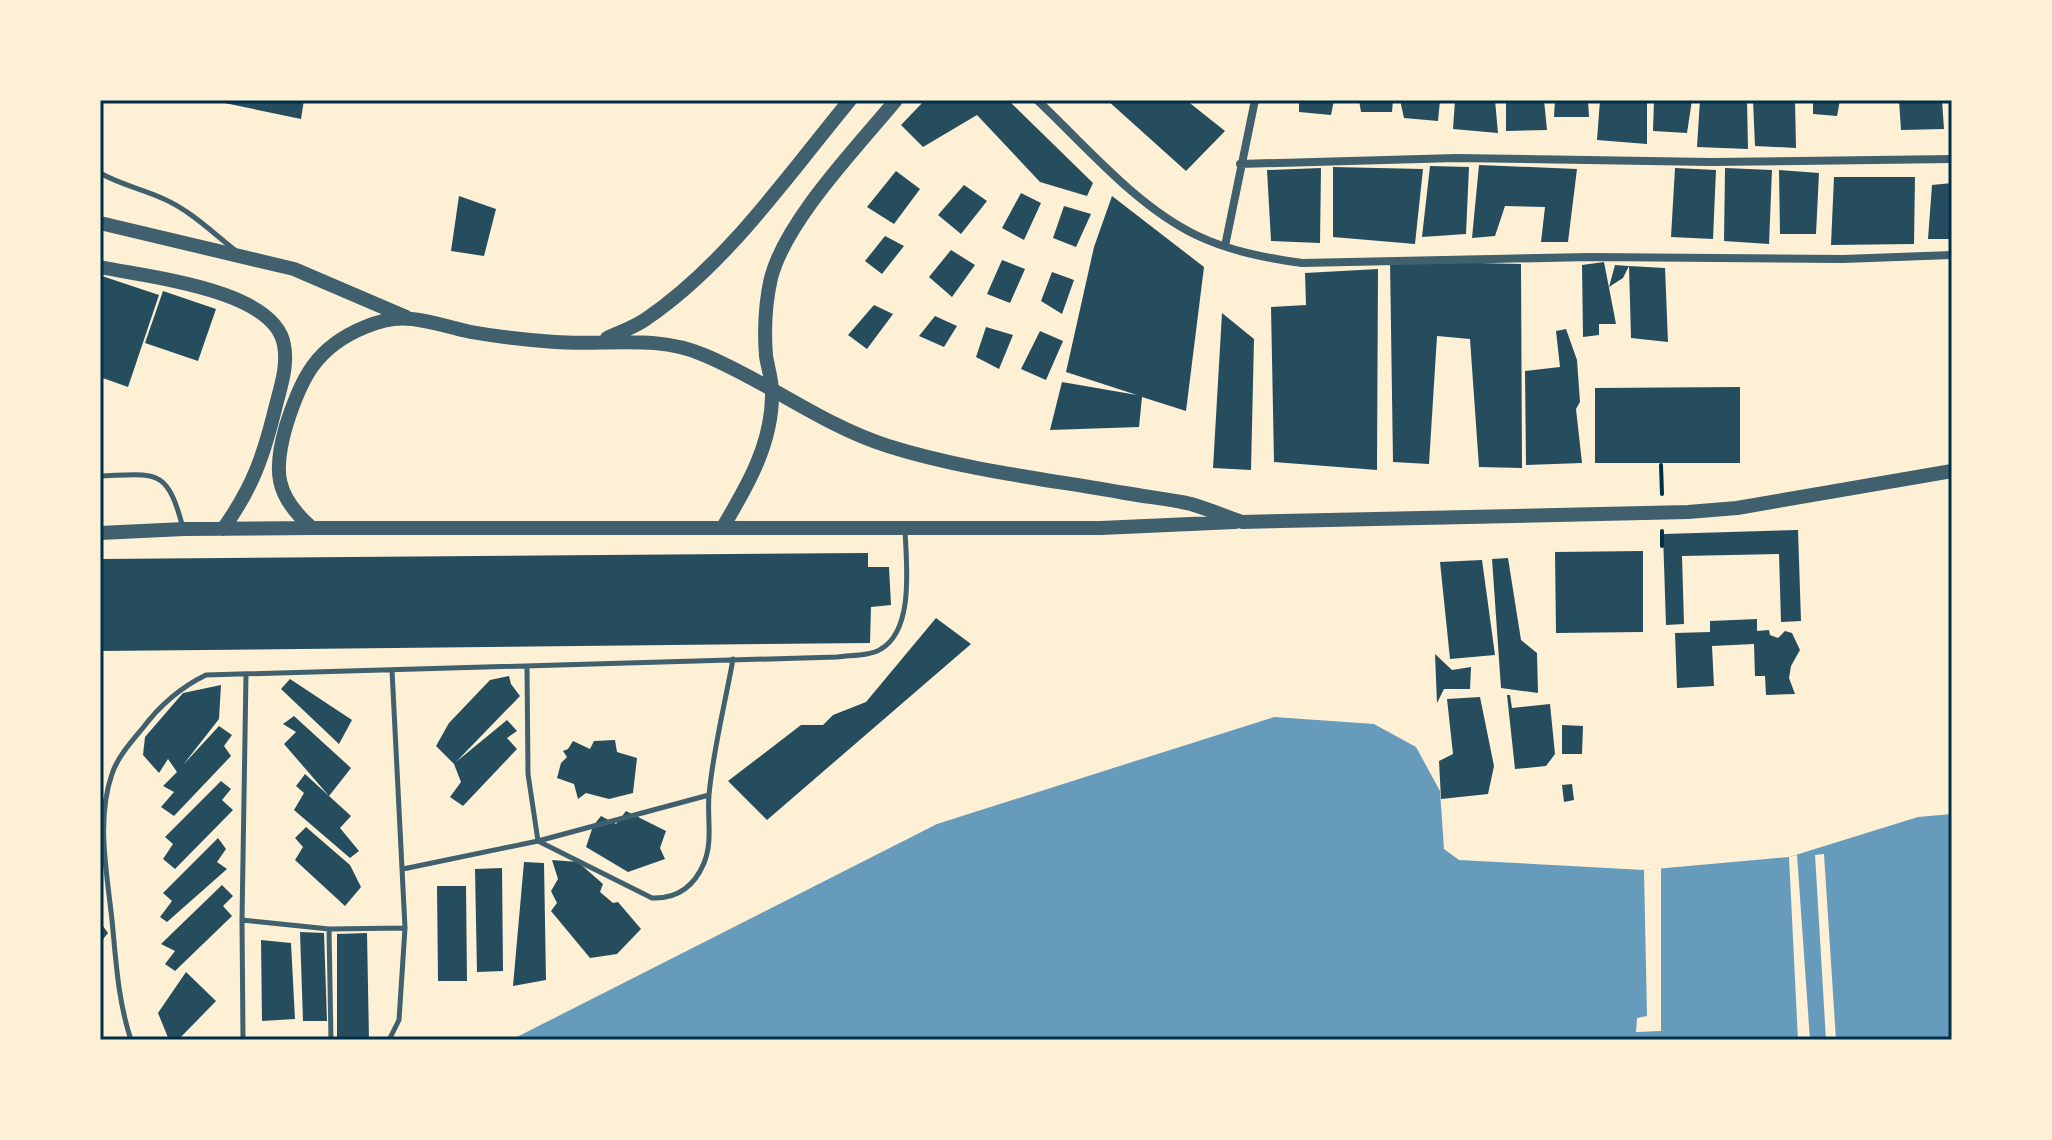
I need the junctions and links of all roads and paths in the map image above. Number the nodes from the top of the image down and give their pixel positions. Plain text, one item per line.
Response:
1 (850, 100) edge
2 (896, 100) edge
3 (1037, 100) edge
4 (1255, 100) edge
5 (1952, 159) edge
6 (1240, 164) junction
7 (100, 173) edge
8 (100, 223) edge
9 (1225, 246) junction
10 (1952, 255) edge
11 (243, 256) junction
12 (100, 267) edge
13 (410, 318) junction
14 (598, 342) junction
15 (772, 390) junction
16 (274, 442) junction
17 (1952, 471) edge
18 (100, 476) edge
19 (1242, 522) junction
20 (723, 527) junction
21 (312, 528) junction
22 (905, 528) junction
23 (184, 529) junction
24 (223, 529) junction
25 (100, 533) edge
26 (733, 659) junction
27 (527, 666) junction
28 (392, 670) junction
29 (246, 674) junction
30 (709, 795) junction
31 (538, 841) junction
32 (403, 869) junction
33 (242, 920) junction
34 (405, 928) junction
35 (329, 929) junction
36 (131, 1040) edge
37 (243, 1040) edge
38 (331, 1040) edge
39 (389, 1040) edge

1 - 14 street
2 - 15 street
3 - 9 street
4 - 6 street
5 - 6 street
6 - 9 street
7 - 11 lane
8 - 11 street
9 - 10 street
11 - 13 street
12 - 16 street
13 - 14 street
13 - 16 street
14 - 15 street
15 - 19 street
15 - 20 street
16 - 21 street
16 - 24 street
17 - 19 street
18 - 23 lane
19 - 22 street
20 - 21 street
20 - 22 street
21 - 24 street
22 - 26 lane
23 - 24 street
23 - 25 street
26 - 27 lane
26 - 30 lane
27 - 28 lane
27 - 31 lane
28 - 29 lane
28 - 32 lane
29 - 33 lane
29 - 36 lane
30 - 31 lane
30 - 31 lane
31 - 32 lane
32 - 34 lane
33 - 35 lane
33 - 37 lane
34 - 35 lane
34 - 39 lane
35 - 38 lane

